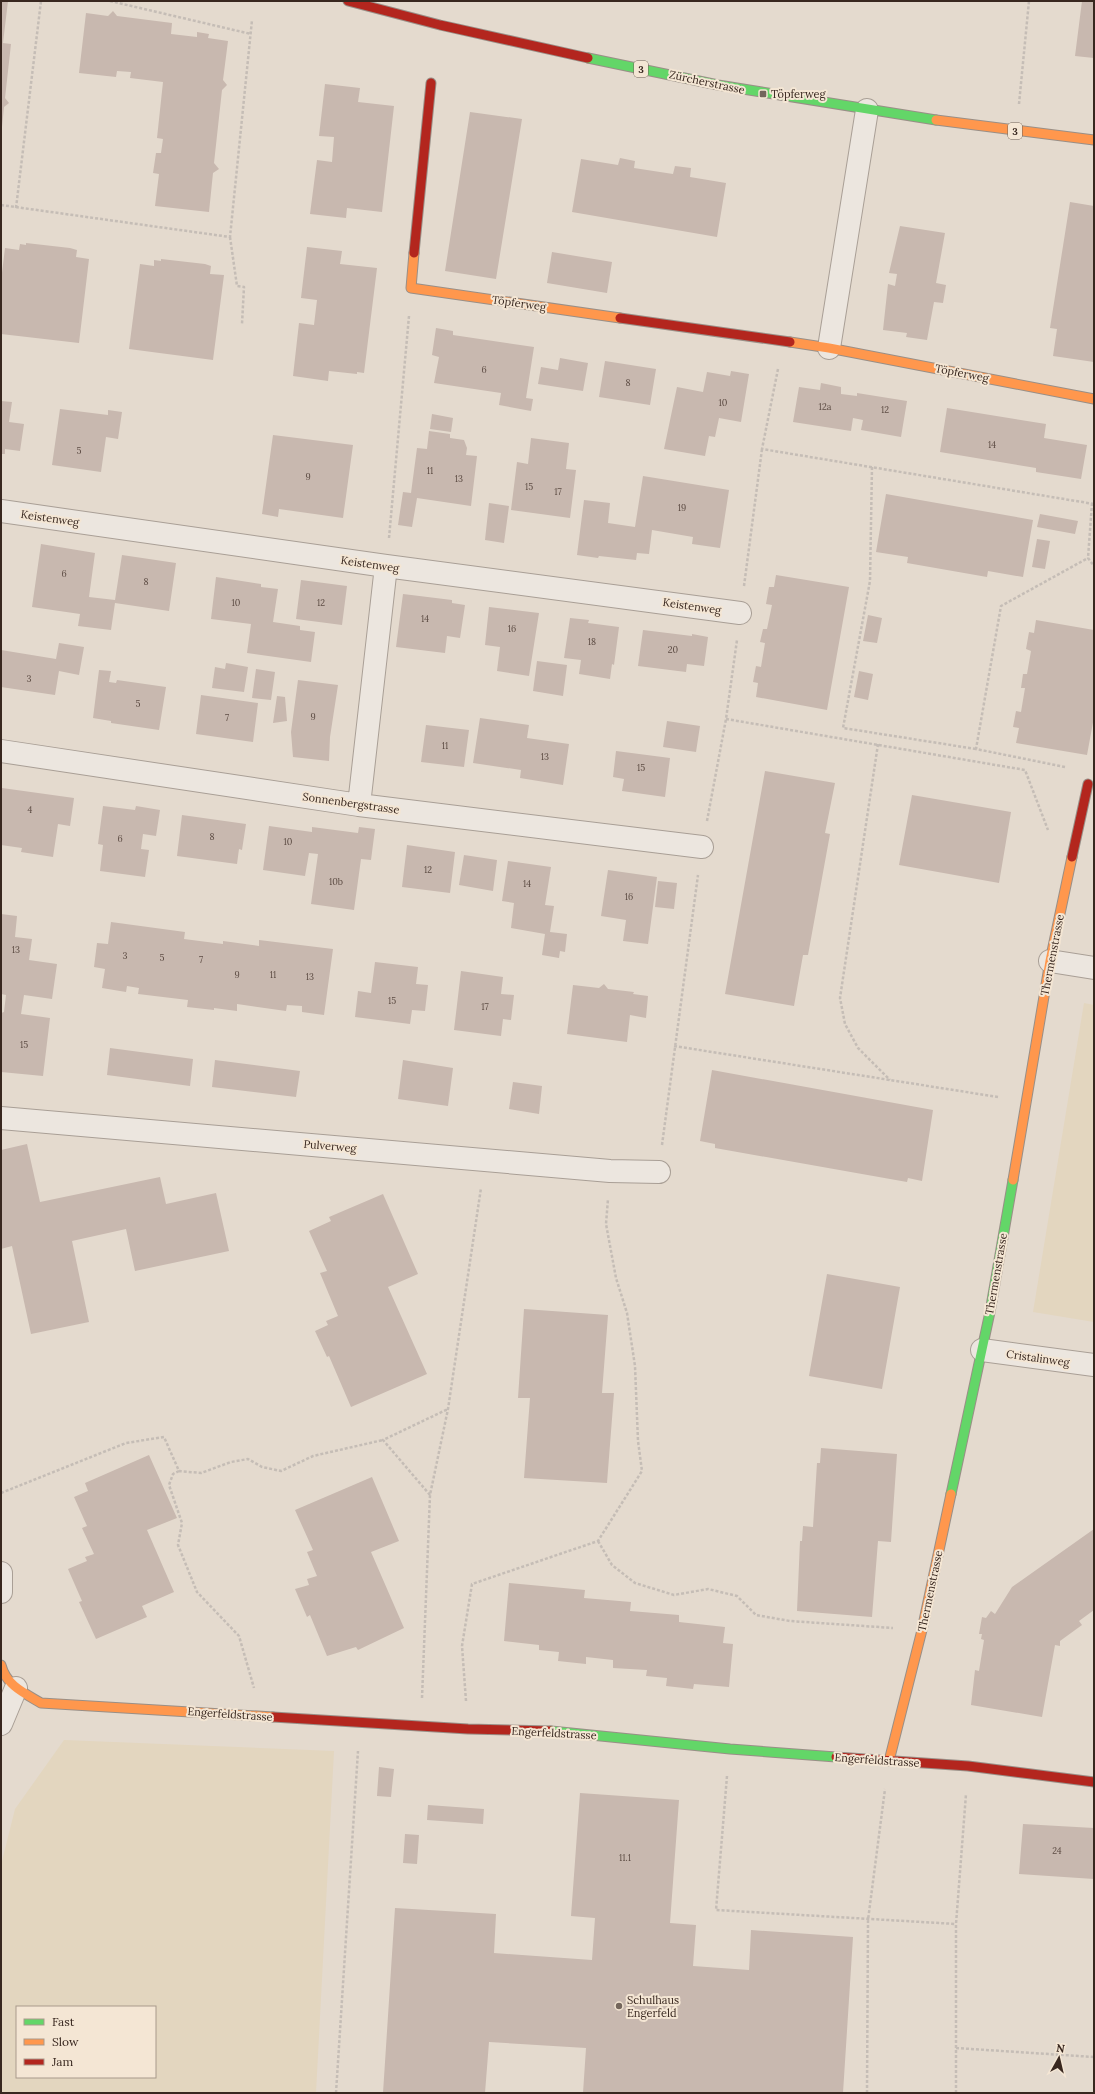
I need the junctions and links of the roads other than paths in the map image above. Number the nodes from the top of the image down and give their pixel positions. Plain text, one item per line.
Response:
1 (348, 1) edge
2 (431, 83) dead end
3 (868, 110) junction
4 (1094, 140) edge
5 (829, 348) junction
6 (1094, 398) edge
7 (1, 511) edge
8 (386, 566) junction
9 (740, 613) road end
10 (1, 751) edge
11 (1088, 784) road end
12 (359, 805) junction
13 (702, 847) road end
14 (1050, 961) junction
15 (1094, 968) edge
16 (1, 1118) edge
17 (658, 1172) road end
18 (982, 1350) junction
19 (1094, 1365) edge
20 (1, 1573) edge
21 (1, 1592) edge
22 (1, 1665) edge
23 (16, 1688) junction
24 (1, 1724) edge
25 (889, 1761) junction
26 (1094, 1782) edge

1 - 3 street, Zürcherstrasse / 3
2 - 5 street, Töpferweg
3 - 4 street, Zürcherstrasse / 3
3 - 5 street
5 - 6 street, Töpferweg
7 - 8 street, Keistenweg
8 - 9 street, Keistenweg
8 - 12 street
10 - 12 street, Sonnenbergstrasse
11 - 14 street, Thermenstrasse
12 - 13 street, Sonnenbergstrasse
14 - 15 street
14 - 18 street, Thermenstrasse
16 - 17 street, Pulverweg
18 - 19 street, Cristalinweg
18 - 25 street, Thermenstrasse
20 - 21 street
22 - 23 street, Engerfeldstrasse
23 - 24 street
23 - 25 street, Engerfeldstrasse
25 - 26 street, Engerfeldstrasse

